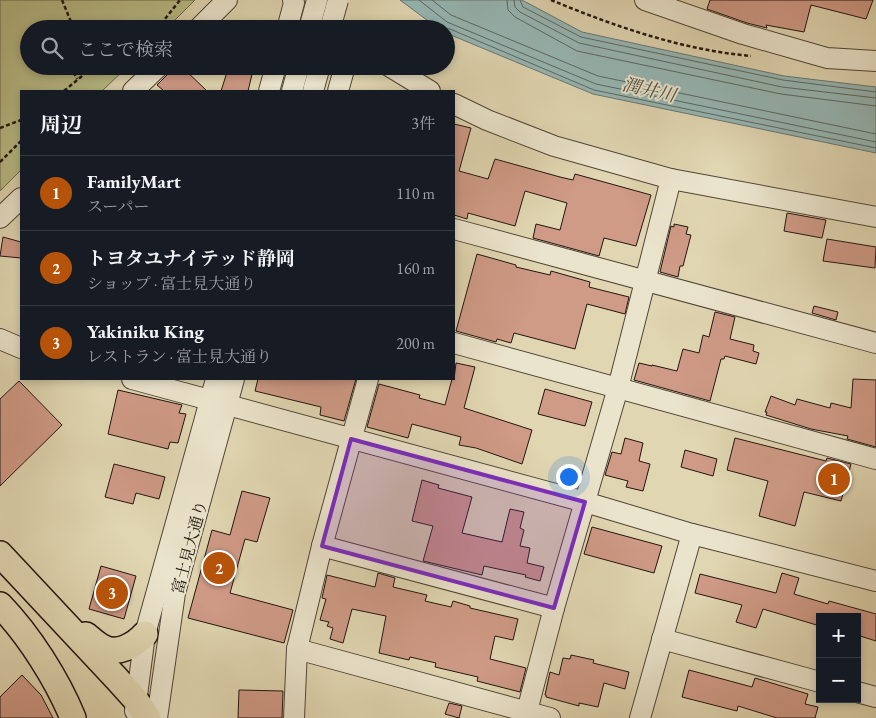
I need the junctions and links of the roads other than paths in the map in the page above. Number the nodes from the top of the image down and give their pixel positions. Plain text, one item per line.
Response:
1 (228, 0) edge
2 (294, 0) edge
3 (317, 0) edge
4 (338, 0) edge
5 (645, 0) edge
6 (207, 20) edge
7 (289, 20) edge
8 (311, 20) edge
9 (332, 20) edge
10 (876, 61) edge
11 (150, 75) edge
12 (273, 75) edge
13 (296, 75) edge
14 (317, 75) edge
15 (342, 75) edge
16 (404, 75) edge
17 (134, 90) edge
18 (269, 90) edge
19 (292, 90) edge
20 (313, 90) edge
21 (338, 90) edge
22 (428, 90) edge
23 (455, 104) edge
24 (671, 179) junction
25 (20, 199) edge
26 (876, 217) edge
27 (0, 218) edge
28 (455, 229) edge
29 (646, 280) junction
30 (0, 339) edge
31 (455, 343) edge
32 (876, 343) edge
33 (20, 348) edge
34 (136, 380) edge
35 (216, 380) edge
36 (233, 380) edge
37 (368, 380) edge
38 (618, 388) junction
39 (218, 403) junction
40 (351, 439) junction
41 (876, 459) edge
42 (585, 502) junction
43 (692, 534) junction
44 (322, 546) junction
45 (0, 554) edge
46 (876, 581) edge
47 (0, 604) edge
48 (554, 608) junction
49 (54, 610) junction
50 (146, 634) junction
51 (662, 639) junction
52 (297, 649) junction
53 (816, 681) edge
54 (861, 693) edge
55 (876, 697) edge
56 (527, 711) junction
57 (139, 712) edge
58 (506, 712) edge
59 (73, 718) edge
60 (157, 718) edge
61 (294, 718) edge
62 (550, 718) edge
63 (640, 718) edge

1 - 6 street
2 - 7 street
3 - 8 street, bridge
4 - 9 street, bridge
5 - 10 street
11 - 17 street
12 - 18 street
13 - 19 street
14 - 20 street
15 - 21 street
16 - 22 street
23 - 24 street
24 - 26 street
24 - 29 street
25 - 27 street
28 - 29 street
29 - 32 street
29 - 38 street
30 - 33 street
31 - 38 street
34 - 39 street
35 - 39 street, 富士見大通り
36 - 39 street, 富士見大通り
37 - 40 street
38 - 41 street
38 - 42 street
39 - 40 street
39 - 50 street, 富士見大通り
39 - 60 street, 富士見大通り
40 - 42 street
40 - 44 street
42 - 43 street
42 - 48 street
43 - 46 street
43 - 51 street
44 - 48 street
44 - 52 street
45 - 49 main road
47 - 59 main road
48 - 56 street
49 - 50 main road
49 - 57 main road
50 - 57 street, 富士見大通り
51 - 53 street
51 - 63 street
52 - 58 street
52 - 61 street
54 - 55 street
56 - 58 street
56 - 62 street

